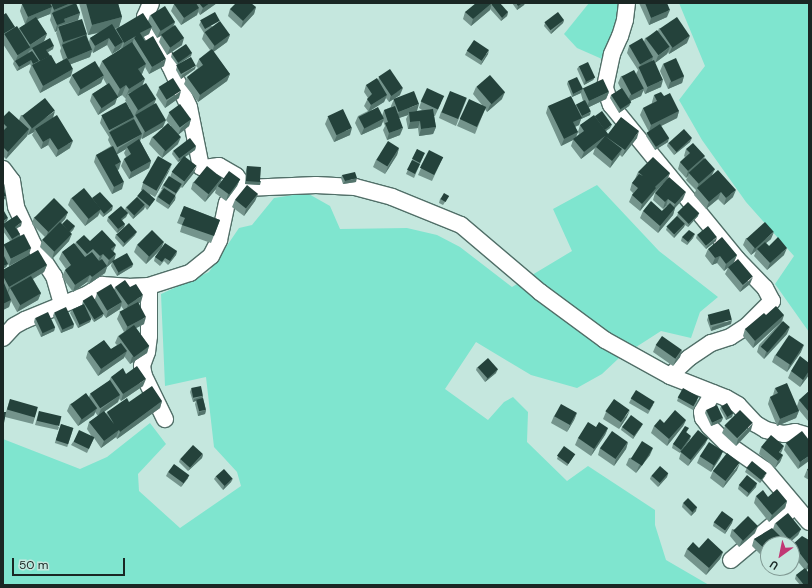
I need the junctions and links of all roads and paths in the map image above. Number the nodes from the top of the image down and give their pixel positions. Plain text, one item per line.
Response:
1 (151, 3) edge
2 (627, 3) edge
3 (3, 169) edge
4 (245, 188) junction
5 (149, 286) junction
6 (62, 304) junction
7 (3, 338) edge
8 (670, 376) junction
9 (713, 393) junction
10 (165, 419) dead end
11 (809, 436) edge
12 (794, 507) junction
13 (809, 522) edge
14 (730, 560) dead end

1 - 4 street
2 - 8 street
3 - 6 street
4 - 5 street
4 - 8 street
5 - 6 street
5 - 10 street
6 - 7 street
8 - 9 street
9 - 11 street
9 - 12 street
12 - 13 street
12 - 14 street

